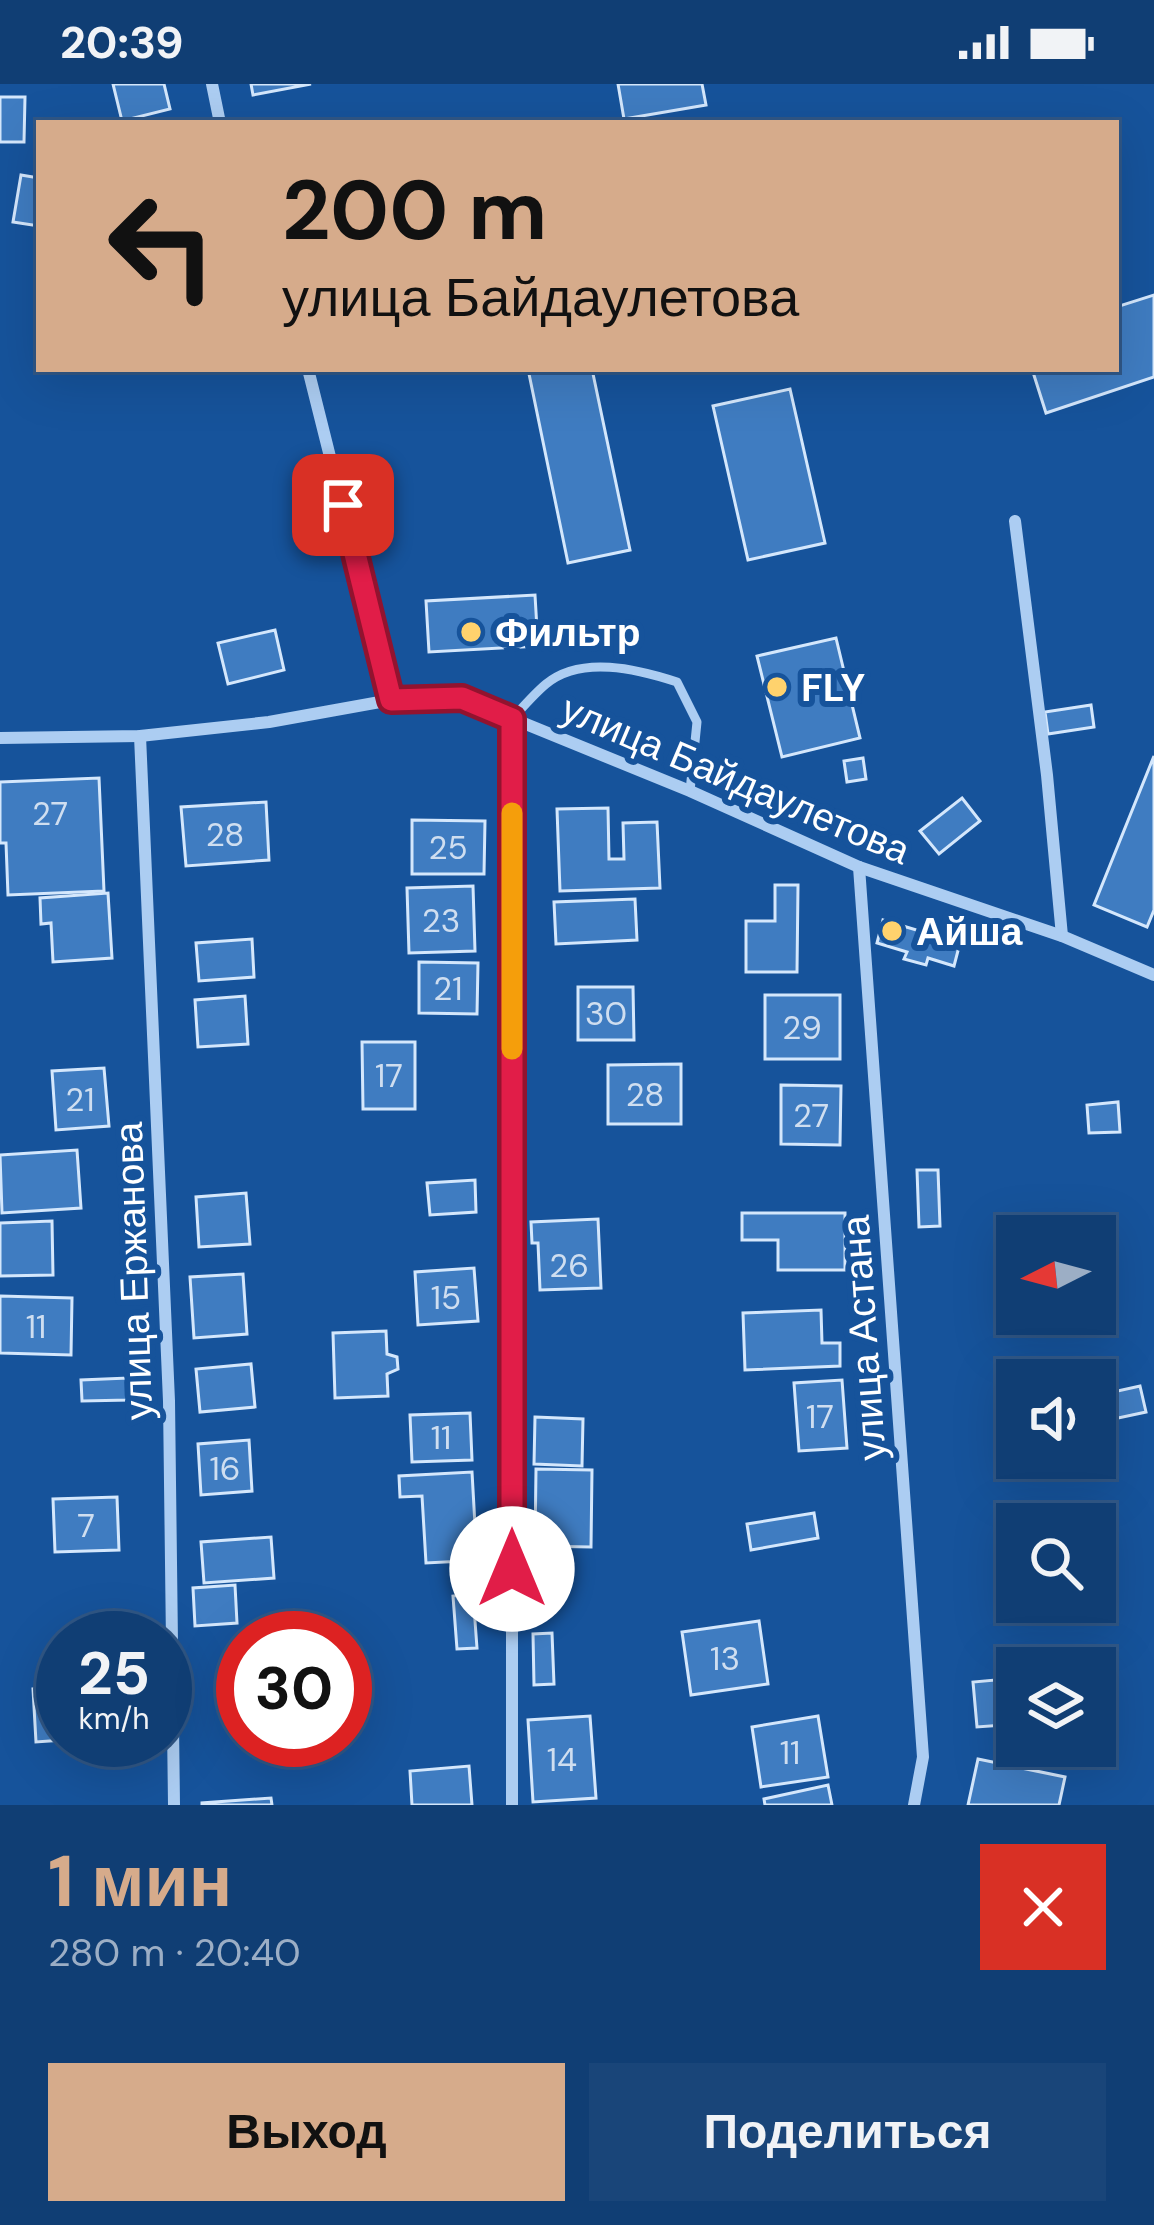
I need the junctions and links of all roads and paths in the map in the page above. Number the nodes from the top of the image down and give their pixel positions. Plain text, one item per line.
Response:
1 (212, 84) edge
2 (219, 120) edge
3 (309, 372) edge
4 (1015, 521) dead end
5 (391, 700) junction
6 (512, 719) junction
7 (140, 736) junction
8 (0, 738) edge
9 (690, 791) junction
10 (859, 867) junction
11 (1062, 936) junction
12 (1154, 975) edge
13 (174, 1805) edge
14 (512, 1805) edge
15 (914, 1805) edge

1 - 2 street
3 - 5 street
4 - 11 street
5 - 6 street, улица Байдаулетова
5 - 7 street, улица Байдаулетова
6 - 9 street, улица Байдаулетова
6 - 9 lane
6 - 14 street
7 - 8 street, улица Байдаулетова
7 - 13 street, улица Ержанова
9 - 10 street, улица Байдаулетова
10 - 11 street, улица Байдаулетова
10 - 15 street, улица Астана
11 - 12 street, улица Байдаулетова

